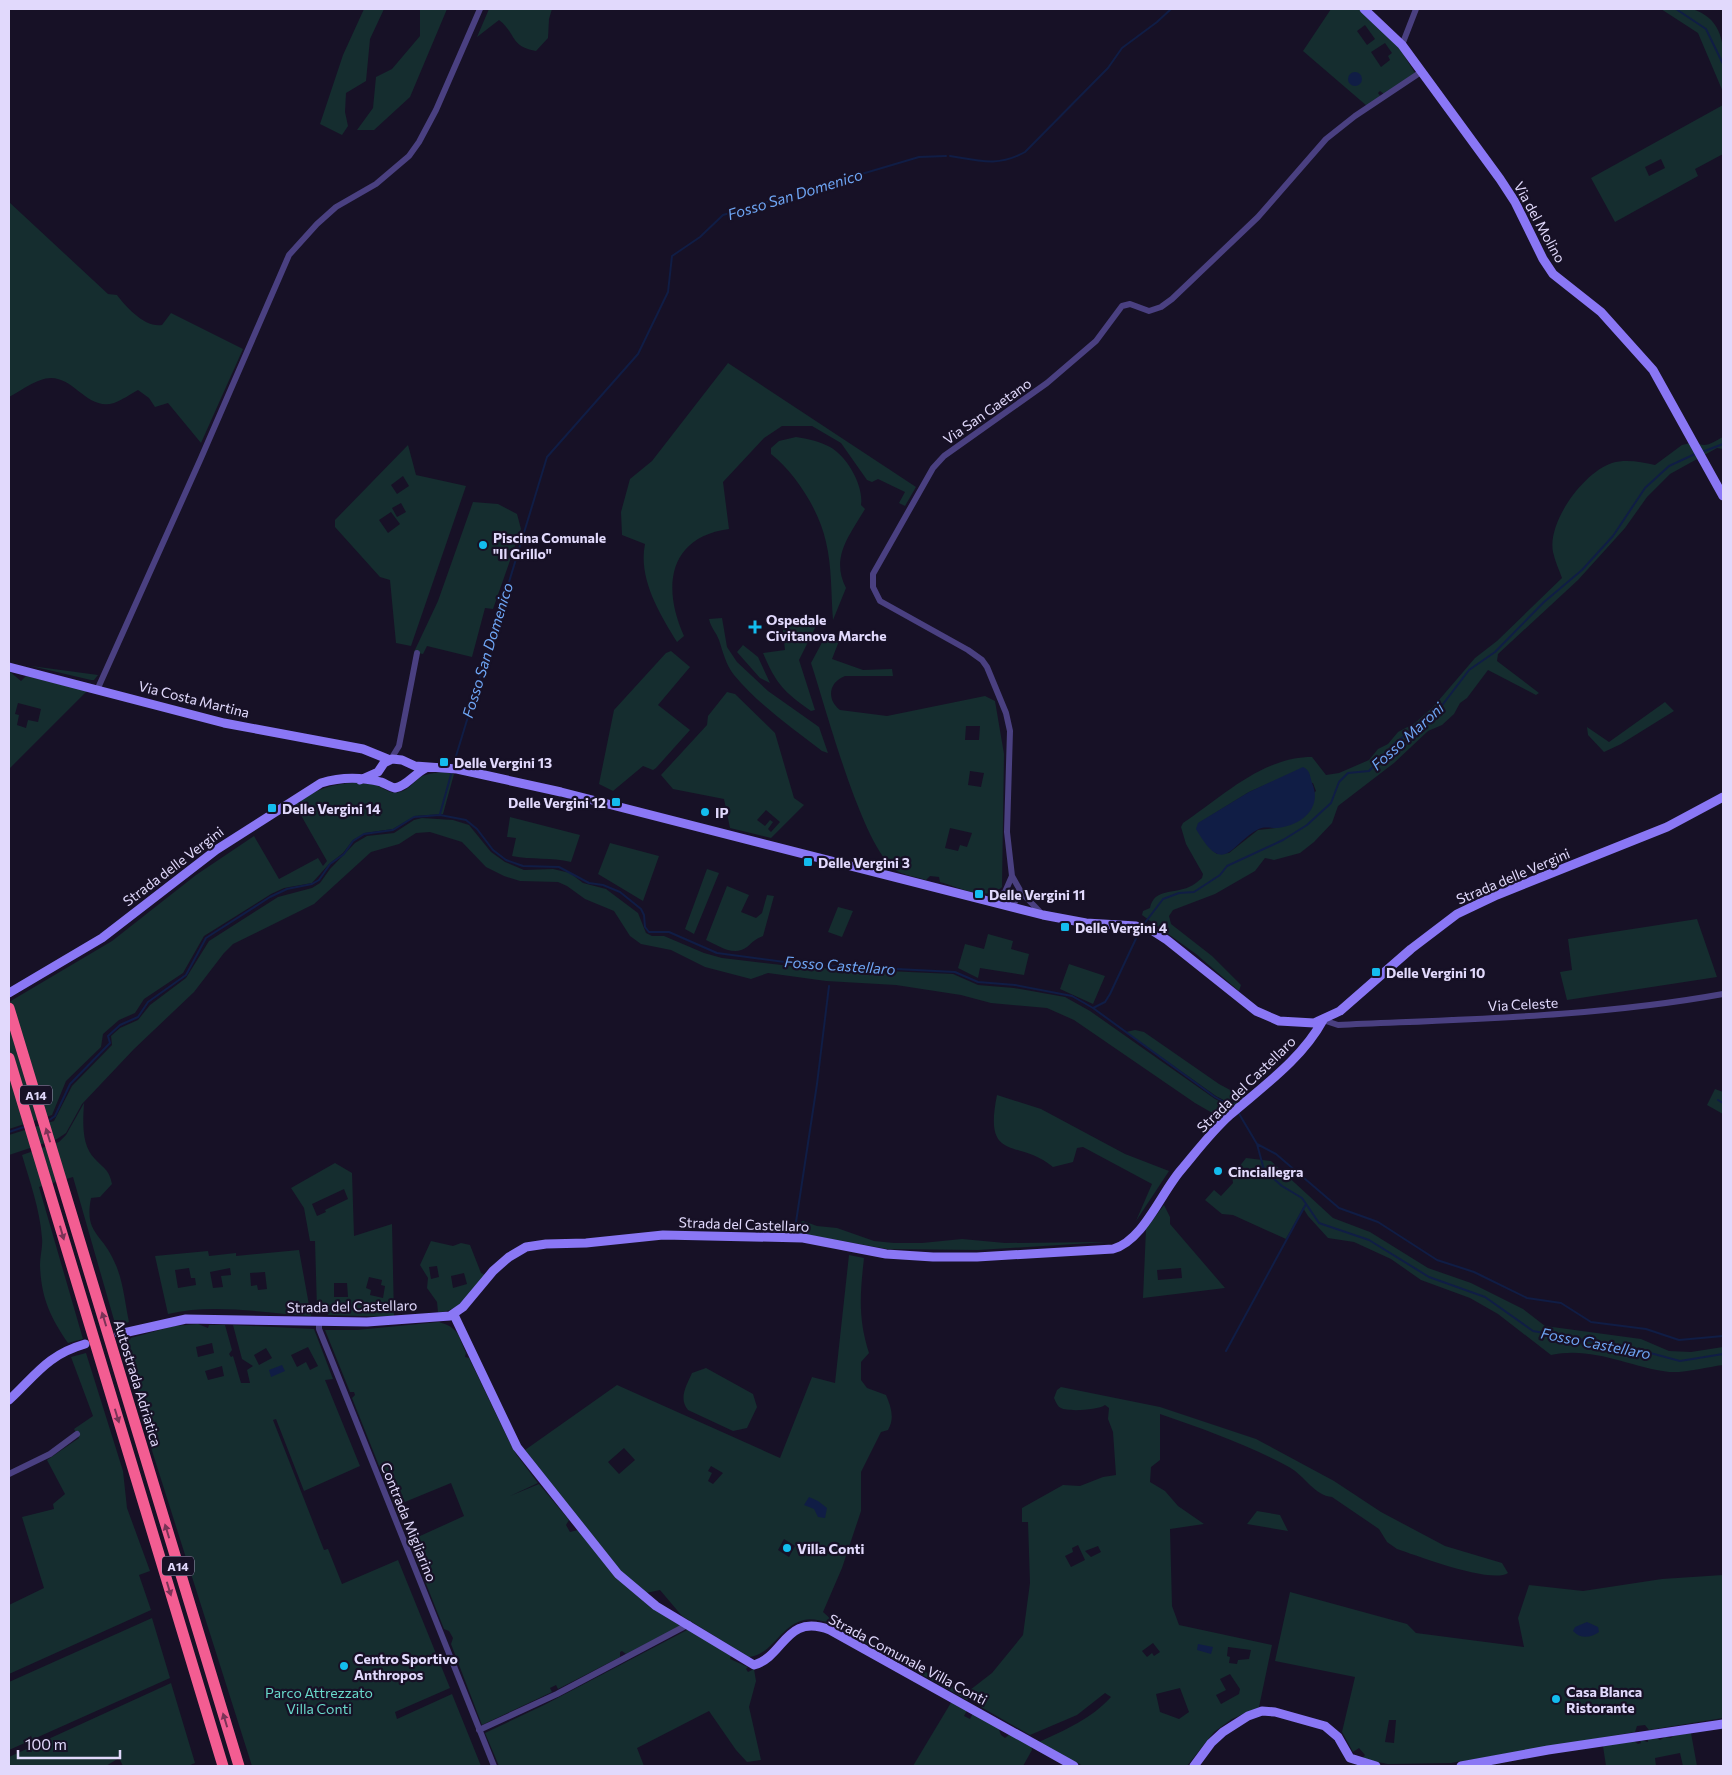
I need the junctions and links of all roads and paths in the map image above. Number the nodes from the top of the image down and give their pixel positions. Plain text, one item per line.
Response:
1 (480, 9) edge
2 (1364, 9) edge
3 (1416, 9) edge
4 (1402, 45) junction
5 (1421, 72) junction
6 (1723, 496) edge
7 (417, 653) dead end
8 (9, 667) edge
9 (98, 688) junction
10 (399, 746) junction
11 (374, 753) junction
12 (390, 759) junction
13 (405, 762) junction
14 (381, 768) junction
15 (426, 768) junction
16 (360, 780) junction
17 (408, 781) junction
18 (384, 783) junction
19 (1723, 797) edge
20 (1012, 876) junction
21 (1005, 892) junction
22 (1021, 892) junction
23 (988, 902) junction
24 (1011, 908) junction
25 (1043, 915) junction
26 (9, 993) edge
27 (1723, 994) edge
28 (9, 1008) edge
29 (1323, 1020) junction
30 (9, 1058) edge
31 (454, 1315) junction
32 (319, 1322) junction
33 (119, 1334) dead end
34 (85, 1344) dead end
35 (9, 1400) edge
36 (77, 1434) dead end
37 (9, 1474) edge
38 (689, 1624) junction
39 (1723, 1724) edge
40 (479, 1730) junction
41 (223, 1766) edge
42 (239, 1766) edge
43 (494, 1766) edge
44 (1074, 1766) edge
45 (1194, 1766) edge
46 (1376, 1766) edge
47 (1461, 1766) edge

1 - 9 street
2 - 4 street, Via del Molino
3 - 4 street
4 - 5 street, Via del Molino
5 - 6 street, Via del Molino
5 - 20 street, Via San Gaetano
7 - 10 street
8 - 9 street, Via Costa Martina
9 - 11 street, Via Costa Martina
10 - 12 street
10 - 13 street
11 - 12 street, Via Costa Martina
11 - 14 street
12 - 13 street, Strada delle Vergini
12 - 14 street, Strada delle Vergini
13 - 15 street, Strada delle Vergini
13 - 17 street
14 - 16 street, Strada delle Vergini
14 - 18 street
15 - 17 street, Strada delle Vergini
15 - 23 street, Strada delle Vergini
16 - 18 street, Strada delle Vergini
16 - 26 street, Strada delle Vergini
17 - 18 street, Strada delle Vergini
19 - 29 street, Strada delle Vergini
20 - 21 street
20 - 22 street, Via San Gaetano
21 - 23 street
21 - 24 street
22 - 24 street
22 - 25 street, Via San Gaetano
23 - 24 street, Strada delle Vergini
24 - 25 street, Strada delle Vergini
25 - 29 street, Strada delle Vergini
27 - 29 street, Via Celeste
42 -> 28 highway, Autostrada Adriatica / A14
29 - 31 street, Strada del Castellaro
30 -> 41 highway, A14
31 - 32 street, Strada del Castellaro
31 - 38 street, Strada Comunale Villa Conti
32 - 33 street, Strada del Castellaro
32 - 40 street, Contrada Migliarino
34 - 35 street
36 - 37 street
38 - 40 street
38 - 44 street, Strada Comunale Villa Conti
39 - 47 street
40 - 43 street, Contrada Migliarino
45 - 46 street

